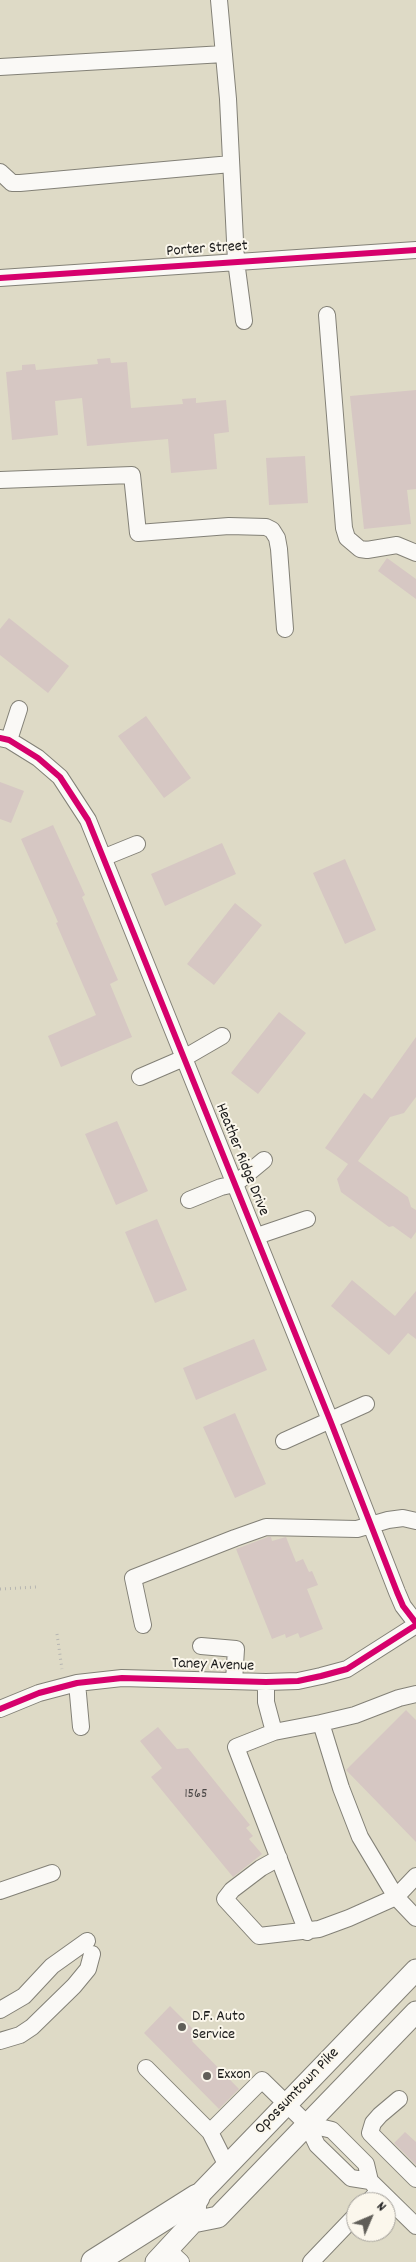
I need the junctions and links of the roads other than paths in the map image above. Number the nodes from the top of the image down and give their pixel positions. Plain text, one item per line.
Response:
1 (219, 0) edge
2 (224, 54) junction
3 (0, 67) edge
4 (231, 164) junction
5 (0, 172) edge
6 (416, 250) edge
7 (236, 261) junction
8 (0, 278) edge
9 (327, 315) dead end
10 (244, 321) dead end
11 (0, 480) edge
12 (416, 553) edge
13 (285, 629) dead end
14 (19, 709) dead end
15 (5, 739) edge
16 (137, 844) dead end
17 (105, 857) junction
18 (222, 1036) dead end
19 (184, 1058) junction
20 (140, 1077) dead end
21 (264, 1160) dead end
22 (235, 1184) junction
23 (189, 1200) dead end
24 (307, 1219) dead end
25 (257, 1236) junction
26 (366, 1404) dead end
27 (330, 1420) junction
28 (284, 1441) dead end
29 (416, 1521) edge
30 (372, 1524) junction
31 (416, 1624) edge
32 (143, 1625) dead end
33 (201, 1646) dead end
34 (234, 1680) junction
35 (266, 1682) junction
36 (77, 1683) junction
37 (416, 1694) edge
38 (0, 1709) edge
39 (321, 1723) junction
40 (82, 1727) dead end
41 (274, 1732) junction
42 (279, 1858) junction
43 (52, 1874) dead end
44 (416, 1876) edge
45 (0, 1891) edge
46 (396, 1897) junction
47 (416, 1918) edge
48 (306, 1932) junction
49 (416, 1970) edge
50 (0, 2010) edge
51 (416, 2012) edge
52 (0, 2041) edge
53 (146, 2068) dead end
54 (399, 2099) dead end
55 (287, 2104) junction
56 (307, 2124) junction
57 (210, 2132) junction
58 (227, 2166) junction
59 (416, 2178) edge
60 (372, 2191) edge
61 (197, 2197) junction
62 (193, 2222) junction
63 (346, 2225) edge
64 (416, 2226) edge
65 (168, 2258) edge
66 (94, 2262) edge
67 (310, 2262) edge

1 - 2 street
2 - 3 street
2 - 4 street
4 - 5 street
4 - 7 street
6 - 7 street, Porter Street
7 - 8 street, Porter Street
7 - 10 street
9 - 12 street
11 - 13 street
14 - 15 street
15 - 17 street, Heather Ridge Drive
16 - 17 street
17 - 19 street, Heather Ridge Drive
18 - 19 street
19 - 20 street
19 - 22 street, Heather Ridge Drive
21 - 22 street
22 - 23 street
22 - 25 street, Heather Ridge Drive
24 - 25 street
25 - 27 street, Heather Ridge Drive
26 - 27 street
27 - 28 street
27 - 30 street, Heather Ridge Drive
29 - 30 street
30 - 31 street, Heather Ridge Drive
30 - 32 street
31 - 35 street, Taney Avenue
33 - 34 street
34 - 35 street, Taney Avenue
34 - 36 street, Taney Avenue
35 - 41 street
36 - 38 street, Taney Avenue
36 - 40 street
37 - 39 street
39 - 41 street
39 - 46 street
41 - 42 street
42 - 48 street
42 - 48 street
43 - 45 street
44 - 46 street
46 - 47 street
46 - 48 street
49 - 55 main road, Opossumtown Pike
50 - 52 street
51 - 56 main road, Opossumtown Pike
53 - 57 street
54 - 59 street
55 - 56 street
55 - 57 street
55 - 58 main road, Opossumtown Pike
56 - 60 street
56 - 62 main road, Opossumtown Pike
57 - 58 street
58 - 61 main road, Opossumtown Pike
60 - 64 street
61 - 62 main road
61 - 66 highway
62 - 65 main road
63 - 67 street

